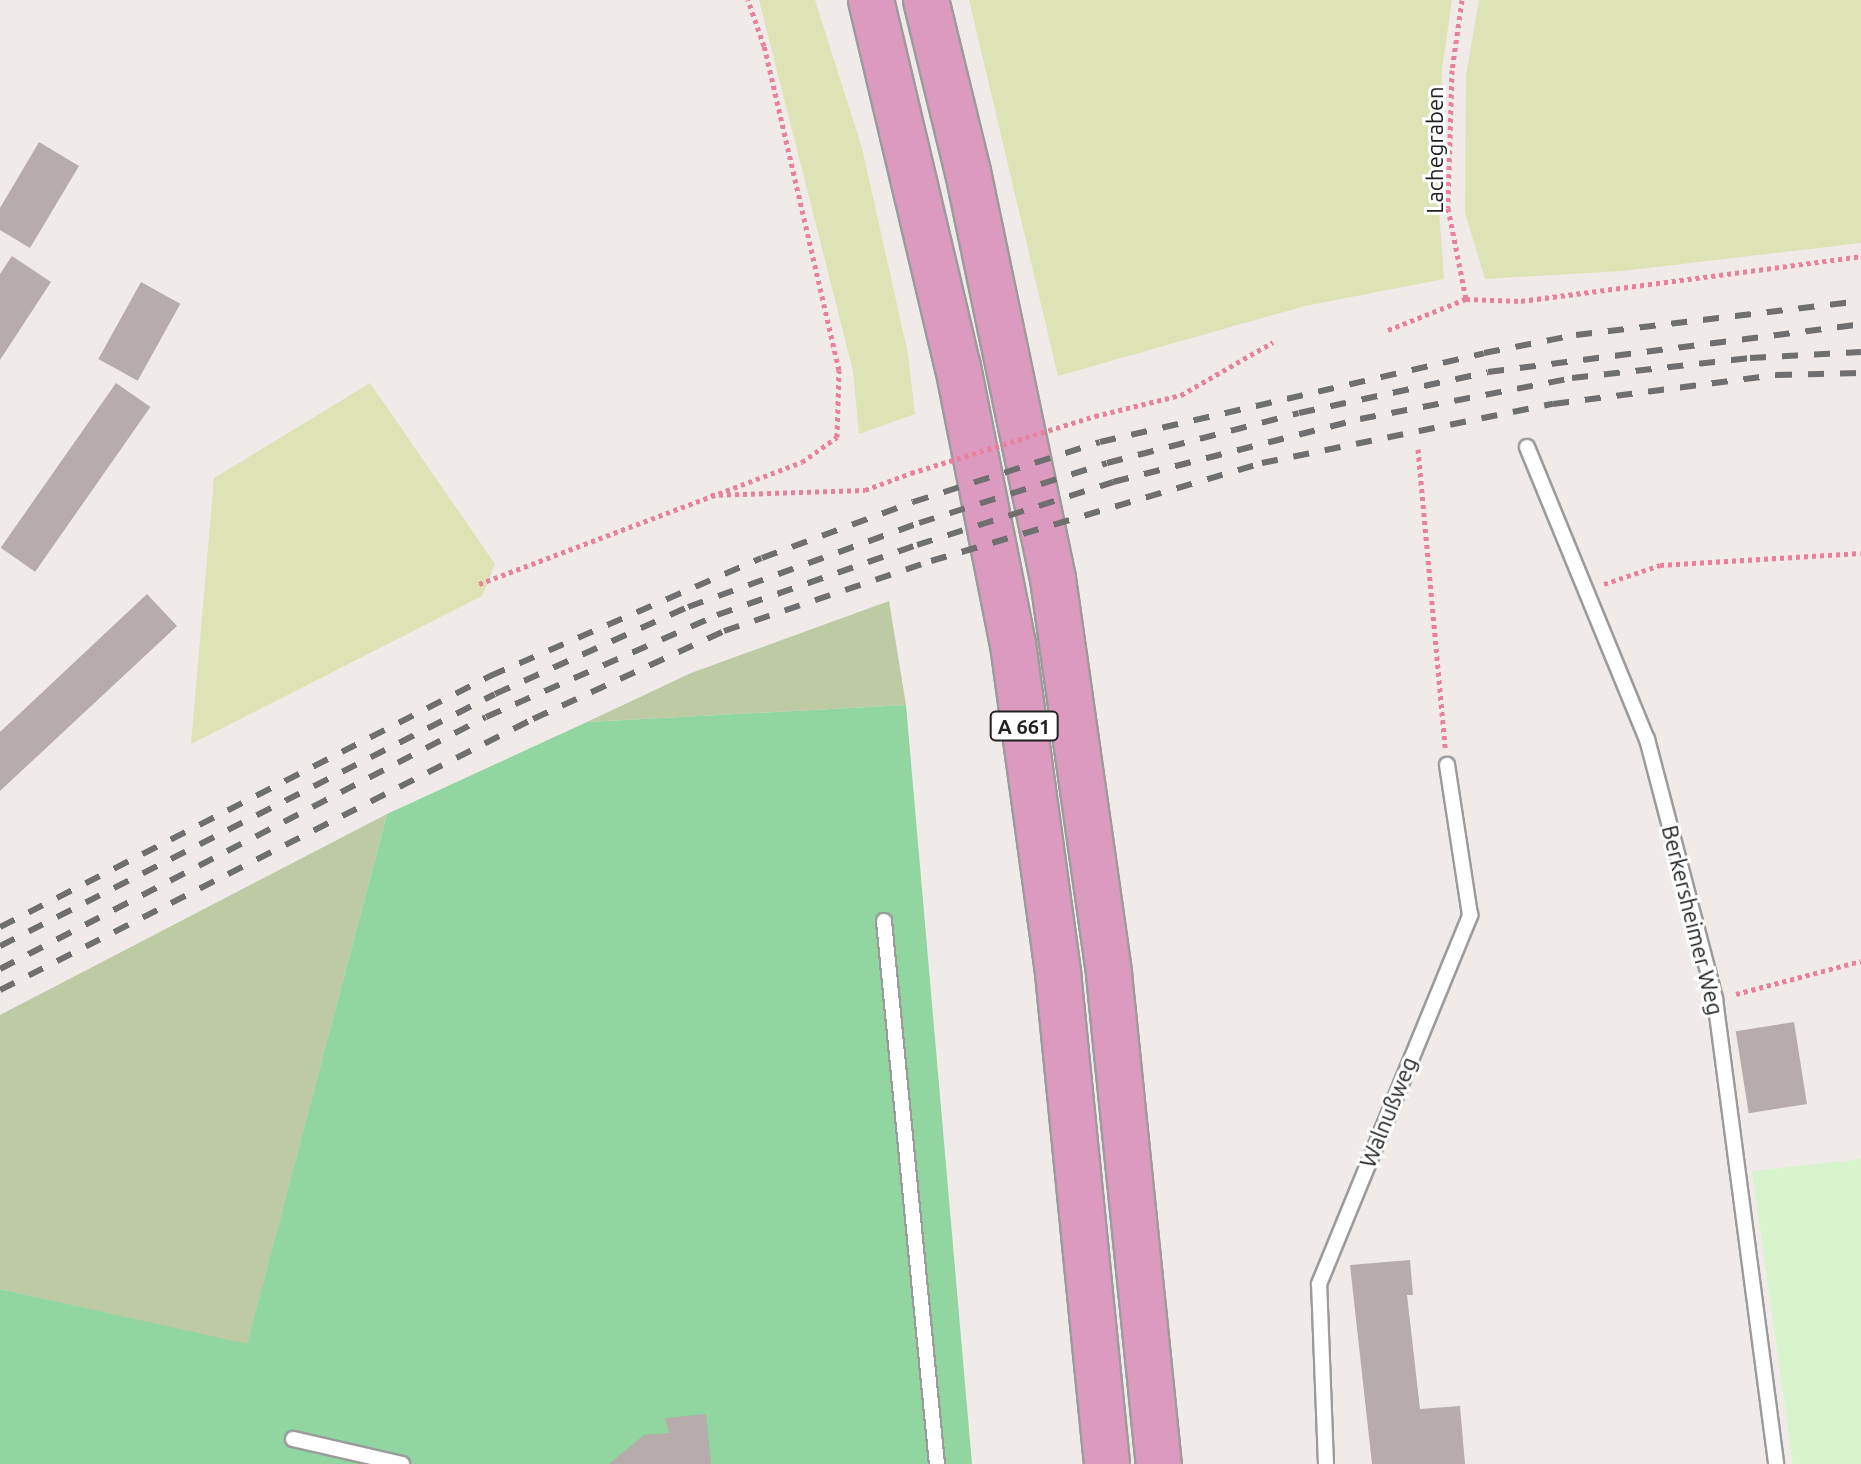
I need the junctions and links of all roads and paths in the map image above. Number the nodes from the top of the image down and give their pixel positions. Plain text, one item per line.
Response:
1 (748, 0) edge
2 (871, 0) edge
3 (926, 0) edge
4 (1462, 0) edge
5 (1861, 256) edge
6 (1466, 299) junction
7 (1388, 330) dead end
8 (1273, 342) dead end
9 (1527, 447) dead end
10 (1418, 449) dead end
11 (704, 495) junction
12 (1861, 553) edge
13 (479, 584) dead end
14 (1585, 591) junction
15 (1447, 765) joint
16 (884, 921) dead end
17 (1861, 961) edge
18 (1715, 999) junction
19 (293, 1439) dead end
20 (402, 1464) edge
21 (937, 1464) edge
22 (1107, 1464) edge
23 (1159, 1464) edge
24 (1326, 1464) edge
25 (1776, 1464) edge

1 - 11 path
2 - 22 highway, A 661
3 - 23 highway, A 661
4 - 6 path, Lachegraben
5 - 6 path
6 - 7 path
8 - 11 path, bridge
9 - 14 lane, Berkersheimer Weg
10 - 15 path
11 - 13 path
12 - 14 path
14 - 18 lane, Berkersheimer Weg
15 - 24 lane, Walnußweg
16 - 21 lane
17 - 18 path
18 - 25 lane, Berkersheimer Weg
19 - 20 lane

